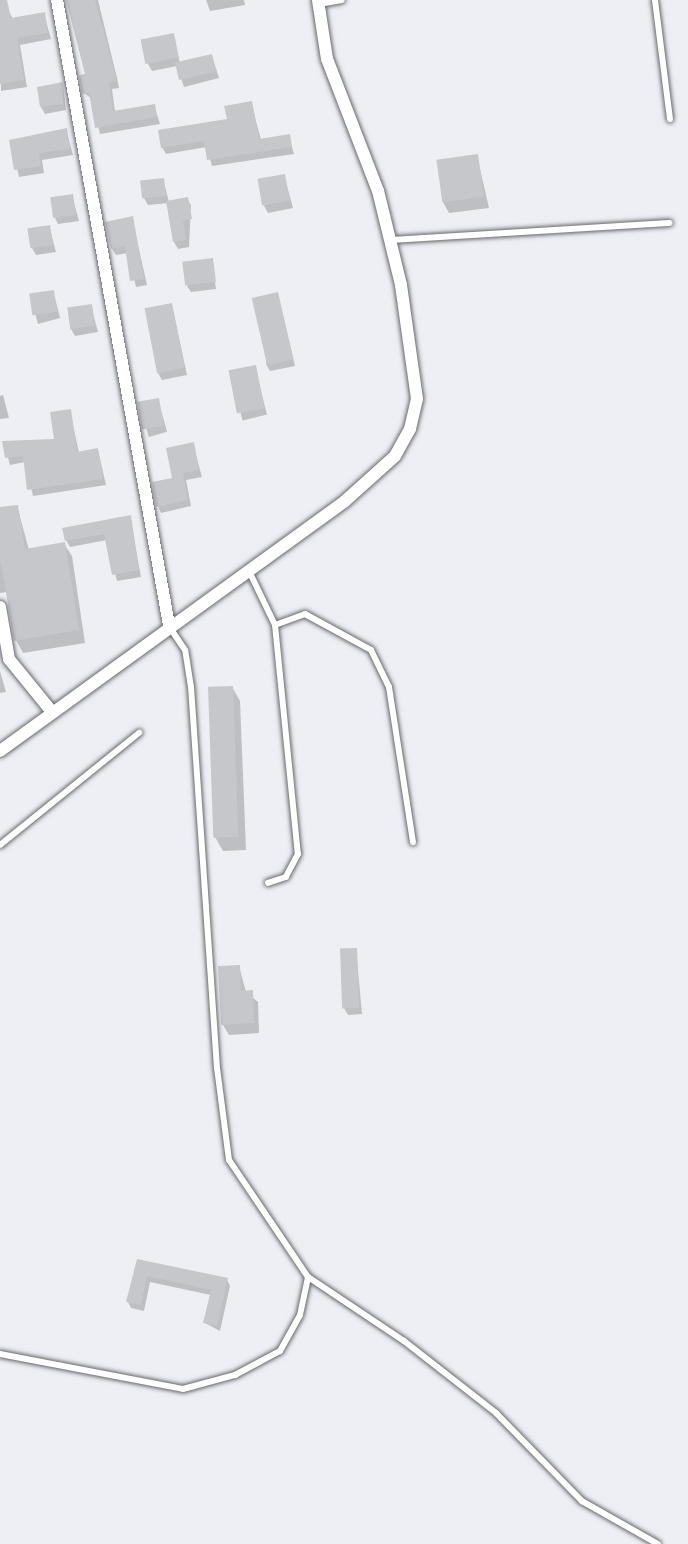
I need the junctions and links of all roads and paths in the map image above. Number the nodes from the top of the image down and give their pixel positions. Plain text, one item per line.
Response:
1 (57, 0) edge
2 (342, 0) edge
3 (655, 0) edge
4 (318, 2) edge
5 (670, 119) dead end
6 (669, 223) dead end
7 (390, 240) junction
8 (248, 570) junction
9 (0, 608) edge
10 (169, 625) junction
11 (275, 625) junction
12 (52, 712) junction
13 (139, 733) dead end
14 (0, 752) edge
15 (413, 842) dead end
16 (0, 845) edge
17 (268, 883) dead end
18 (308, 1277) junction
19 (0, 1354) edge
20 (658, 1544) edge

1 - 10 street
2 - 4 lane
3 - 5 lane
4 - 7 street
6 - 7 lane
7 - 8 street
8 - 10 street
8 - 11 lane
9 - 12 street
10 - 12 street
10 - 18 lane
11 - 15 lane
11 - 17 lane
12 - 14 street
13 - 16 lane
18 - 19 lane
18 - 20 lane

